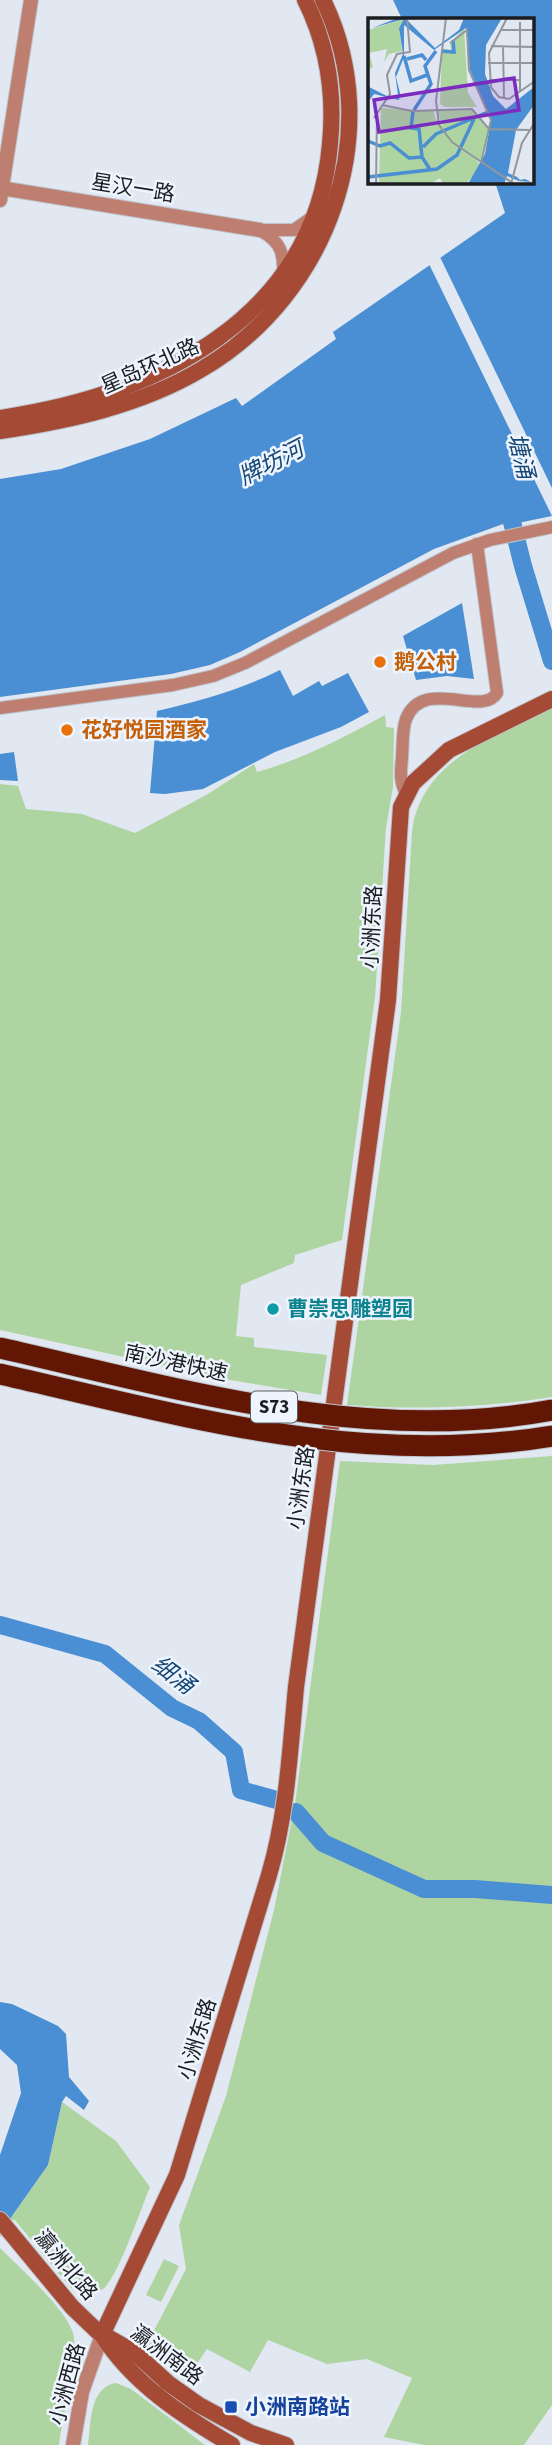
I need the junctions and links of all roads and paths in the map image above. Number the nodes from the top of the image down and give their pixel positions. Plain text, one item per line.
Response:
1 (31, 0) edge
2 (305, 0) edge
3 (323, 0) edge
4 (1, 192) edge
5 (314, 215) junction
6 (260, 230) junction
7 (283, 272) junction
8 (0, 418) edge
9 (0, 431) edge
10 (552, 527) edge
11 (477, 544) junction
12 (552, 699) edge
13 (0, 708) edge
14 (406, 793) junction
15 (0, 1348) edge
16 (0, 1374) edge
17 (552, 1410) edge
18 (552, 1436) edge
19 (0, 2220) edge
20 (102, 2335) junction
21 (73, 2445) edge
22 (232, 2445) edge
23 (286, 2445) edge

1 - 4 street
2 - 5 main road, 星岛环北路
3 - 9 main road, 星岛环北路
4 - 6 street, 星汉一路
5 - 6 street, 星汉一路
5 - 7 main road, 星岛环北路
6 - 7 street
7 - 8 main road, 星岛环北路
10 - 11 street
11 - 13 street
11 - 14 street
12 - 14 main road
14 - 20 main road, 小洲东路
15 - 17 highway, 南沙港快速 / S73, bridge
16 - 18 highway, S73, bridge
19 - 20 main road, 瀛洲北路
20 - 21 street, 小洲西路
20 - 22 main road, 瀛洲南路
20 - 23 main road, 瀛洲南路

